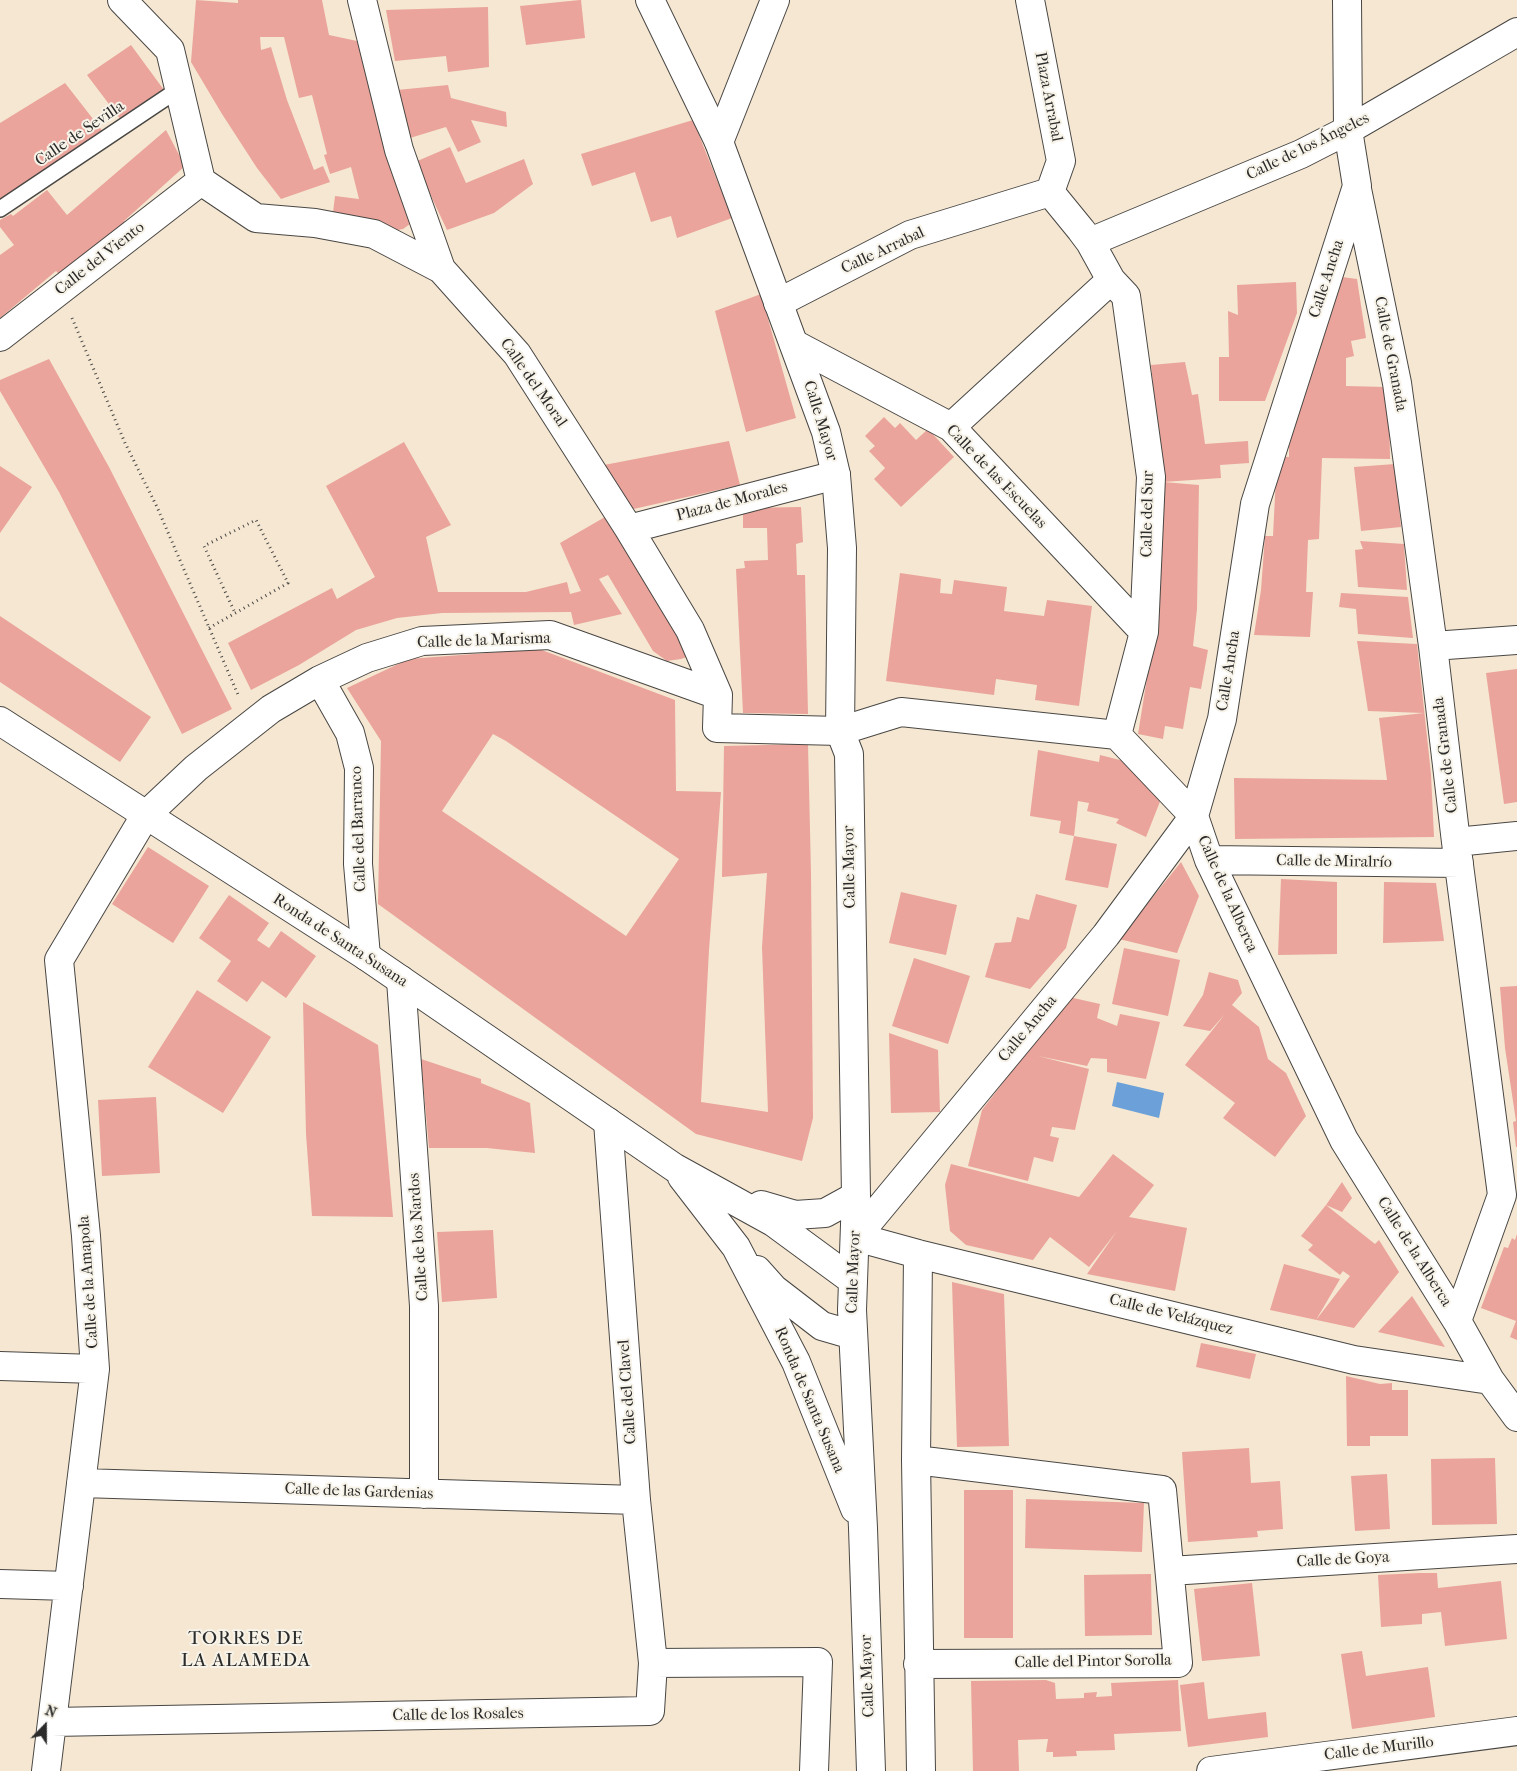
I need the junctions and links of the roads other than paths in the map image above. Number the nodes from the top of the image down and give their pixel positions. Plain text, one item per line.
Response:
1 (122, 0) edge
2 (362, 0) edge
3 (650, 0) edge
4 (775, 0) edge
5 (1030, 0) edge
6 (1347, 0) edge
7 (1517, 32) edge
8 (179, 89) junction
9 (1348, 130) junction
10 (719, 142) junction
11 (201, 181) junction
12 (1356, 186) junction
13 (1050, 192) junction
14 (0, 209) edge
15 (1090, 242) junction
16 (441, 269) junction
17 (1111, 280) junction
18 (778, 303) junction
19 (0, 337) edge
20 (794, 344) junction
21 (952, 427) junction
22 (836, 475) junction
23 (629, 529) junction
24 (1144, 632) junction
25 (1517, 640) edge
26 (1433, 646) junction
27 (320, 680) junction
28 (718, 695) junction
29 (0, 721) edge
30 (840, 731) junction
31 (1117, 735) junction
32 (145, 816) junction
33 (1194, 816) junction
34 (1517, 836) edge
35 (1458, 853) junction
36 (1209, 860) junction
37 (366, 956) junction
38 (401, 980) junction
39 (608, 1122) junction
40 (675, 1168) junction
41 (722, 1193) junction
42 (856, 1196) junction
43 (856, 1236) junction
44 (736, 1247) junction
45 (918, 1254) junction
46 (852, 1280) junction
47 (1456, 1321) junction
48 (853, 1334) junction
49 (0, 1366) edge
50 (95, 1369) junction
51 (1490, 1380) junction
52 (1517, 1417) edge
53 (916, 1460) junction
54 (81, 1483) junction
55 (424, 1494) junction
56 (636, 1500) junction
57 (863, 1528) junction
58 (1517, 1549) edge
59 (1170, 1571) junction
60 (0, 1584) edge
61 (69, 1586) junction
62 (653, 1663) junction
63 (918, 1664) junction
64 (52, 1722) junction
65 (1517, 1732) edge
66 (46, 1771) edge
67 (814, 1771) edge
68 (872, 1771) edge
69 (921, 1771) edge
70 (1211, 1771) edge

1 - 8 street
2 - 16 street, Calle del Moral
3 - 10 street, Calle Mayor
4 - 10 street
5 - 13 street, Plaza Arrabal
6 - 9 street, Calle Ancha
7 - 9 street, Calle de los Ángeles
8 - 11 street
8 - 14 lane, Calle de Sevilla
9 - 12 street, Calle Ancha
9 - 15 street, Calle de los Ángeles
10 - 18 street, Calle Mayor
11 - 16 street
11 - 19 street, Calle del Viento
12 - 26 street, Calle de Granada
12 - 33 street, Calle Ancha
13 - 15 street, Calle del Sur
13 - 18 street, Calle Arrabal
15 - 17 street, Calle del Sur
16 - 23 street, Calle del Moral
17 - 21 street
17 - 24 street, Calle del Sur
18 - 20 street, Calle Mayor
20 - 21 street, Calle de las Escuelas
20 - 22 street, Calle Mayor
21 - 24 street, Calle de las Escuelas
22 - 23 street, Plaza de Morales
22 - 30 street, Calle Mayor
23 - 28 street, Calle del Moral
24 - 31 street, Calle del Sur
25 - 26 street
26 - 35 street, Calle de Granada
27 - 28 street, Calle de la Marisma
27 - 32 street, Calle de la Marisma
27 - 37 street, Calle del Barranco
28 - 30 street, Calle del Moral
29 - 32 street, Ronda de Santa Susana
30 - 31 street
30 - 42 street, Calle Mayor
31 - 33 street, Calle de la Alberca
32 - 37 street, Ronda de Santa Susana
32 - 50 street, Calle de la Amapola
33 - 36 street, Calle de la Alberca
33 - 43 street, Calle Ancha
34 - 35 street, Calle de Miralrío
35 - 36 street, Calle de Miralrío
35 - 47 street, Calle de Granada
36 - 47 street, Calle de la Alberca
37 - 38 street, Ronda de Santa Susana
38 - 39 street, Ronda de Santa Susana
38 - 55 street, Calle de los Nardos
39 - 40 street, Ronda de Santa Susana
39 - 56 street, Calle del Clavel
40 - 41 street, Ronda de Santa Susana
40 - 44 street, Ronda de Santa Susana
41 - 42 street, Ronda de Santa Susana
41 - 46 street, Ronda de Santa Susana
42 - 43 street, Calle Mayor
43 - 45 street, Calle de Velázquez
43 - 46 street, Calle Mayor
44 - 48 street, Ronda de Santa Susana
44 - 57 street, Ronda de Santa Susana
45 - 51 street, Calle de Velázquez
45 - 53 street
46 - 48 street, Calle Mayor
47 - 51 street, Calle de la Alberca
48 - 57 street, Calle Mayor
49 - 50 street
50 - 54 street, Calle de la Amapola
51 - 52 street, Calle de la Alberca
53 - 59 street, Calle del Pintor Sorolla
53 - 63 street
54 - 55 street, Calle de las Gardenias
54 - 61 street, Calle de la Amapola
55 - 56 street, Calle de las Gardenias
56 - 62 street, Calle del Clavel
57 - 68 street, Calle Mayor
58 - 59 street, Calle de Goya
59 - 63 street, Calle del Pintor Sorolla
60 - 61 street
61 - 64 street, Calle de la Amapola
62 - 64 street, Calle de los Rosales
62 - 67 street
63 - 69 street
64 - 66 street, Calle de la Amapola
65 - 70 street, Calle de Murillo

